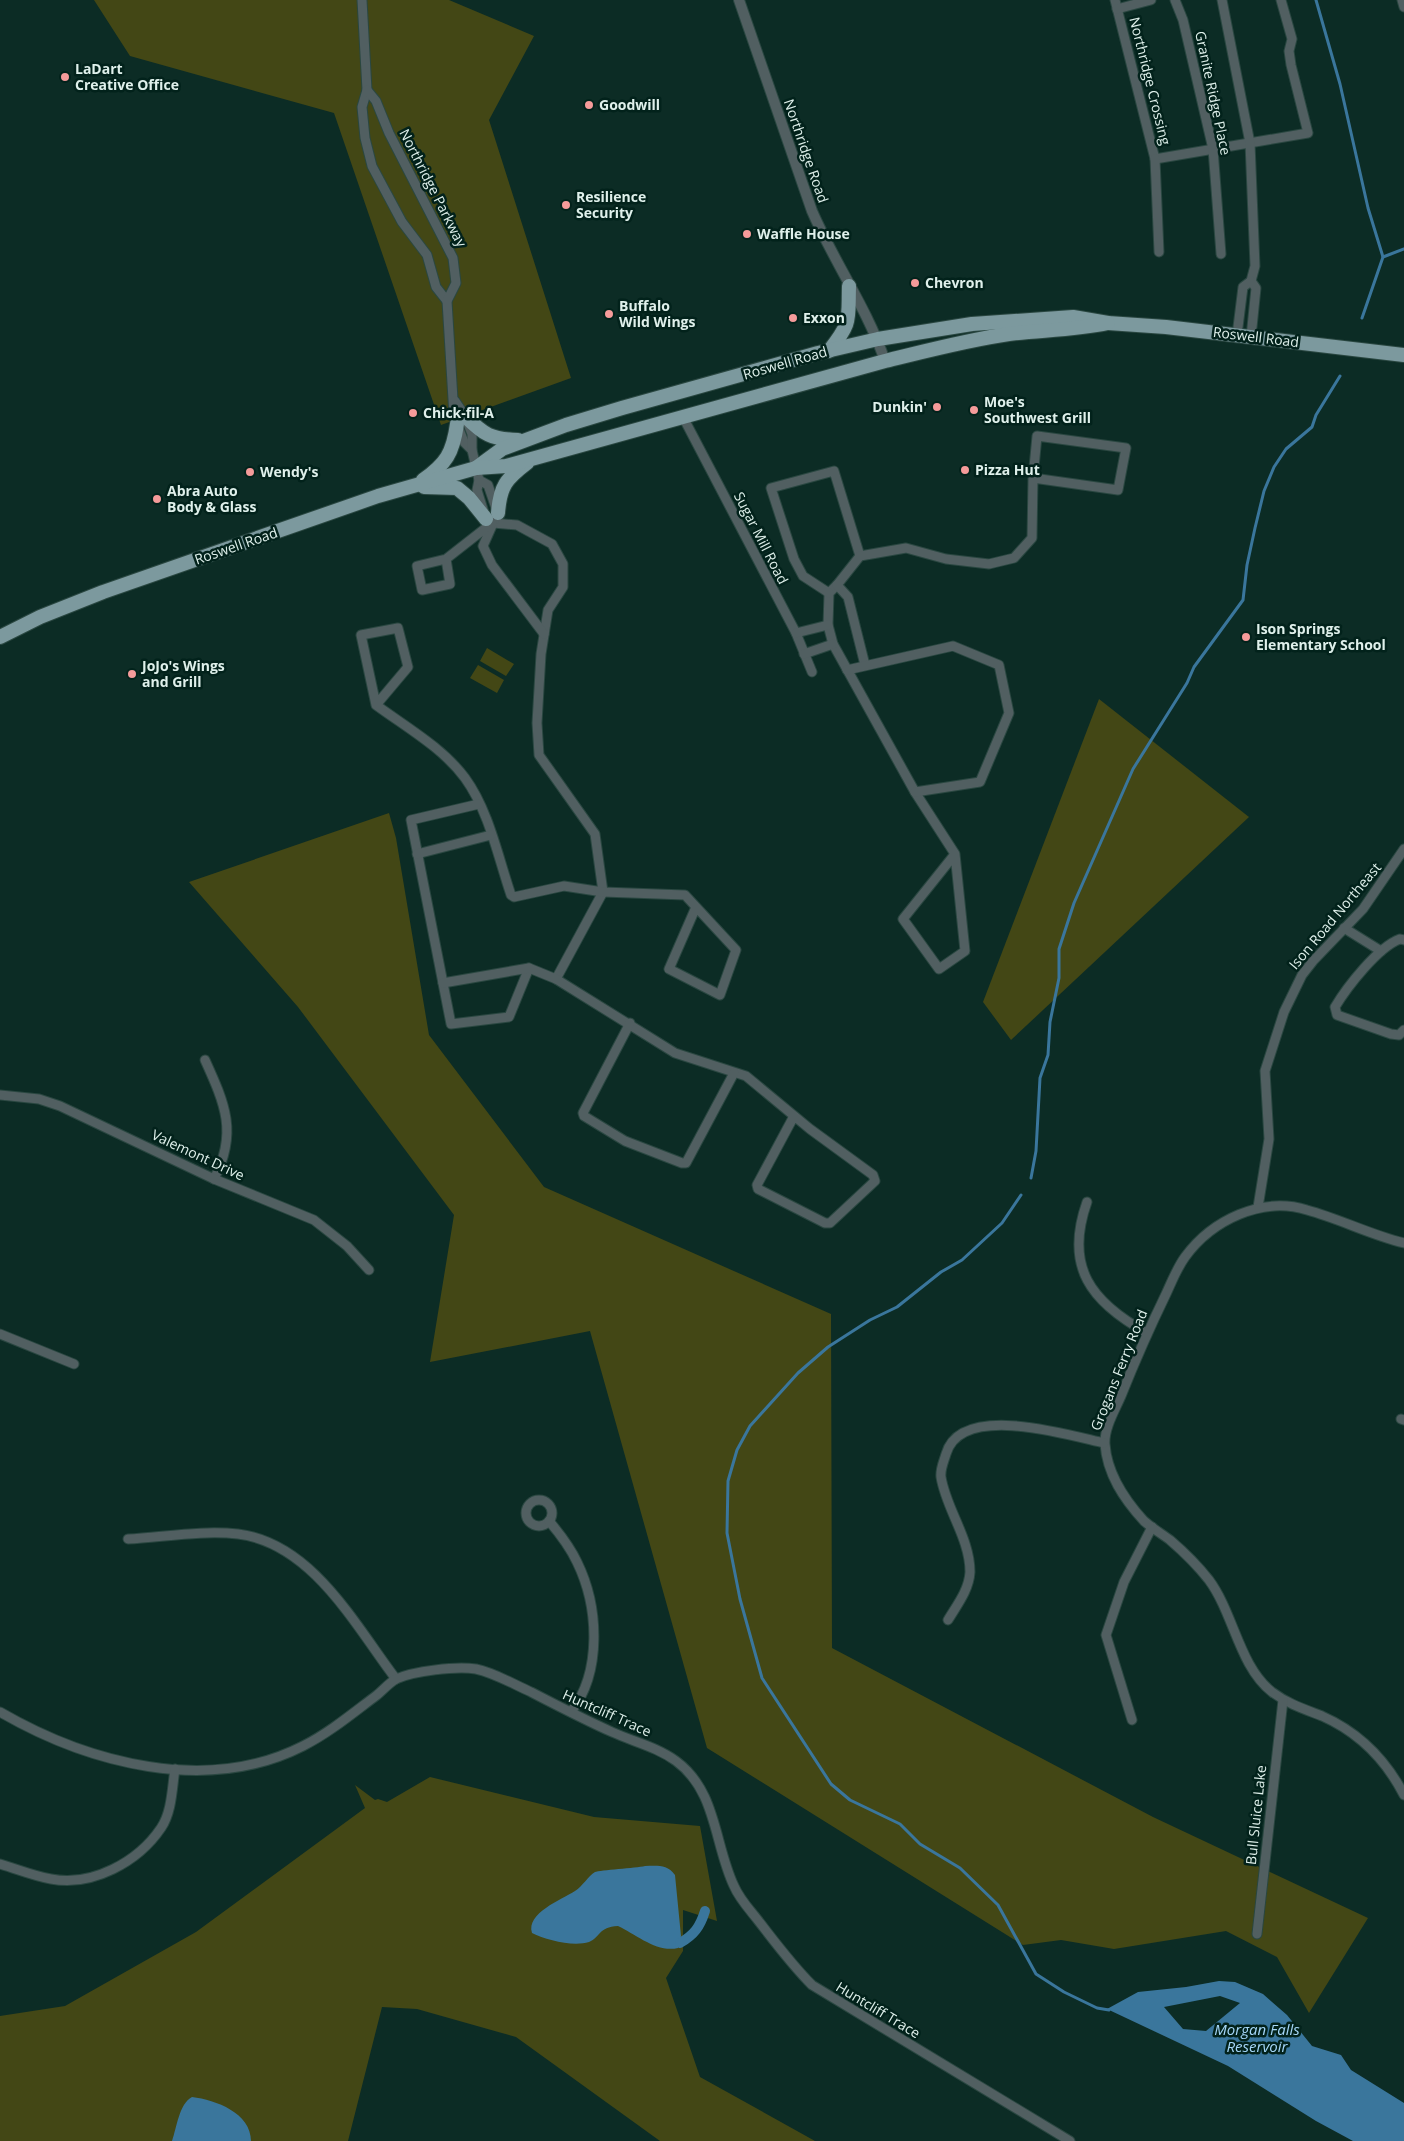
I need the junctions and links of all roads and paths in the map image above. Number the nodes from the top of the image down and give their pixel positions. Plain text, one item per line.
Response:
1 (362, 0) edge
2 (739, 0) edge
3 (1151, 0) edge
4 (1175, 0) edge
5 (1222, 0) edge
6 (1281, 0) edge
7 (1402, 0) edge
8 (1116, 4) edge
9 (1404, 6) edge
10 (367, 90) junction
11 (1250, 143) junction
12 (1212, 149) junction
13 (1155, 160) junction
14 (1159, 252) dead end
15 (1220, 254) dead end
16 (1251, 281) junction
17 (849, 286) junction
18 (446, 301) junction
19 (1108, 323) junction
20 (1237, 335) junction
21 (1251, 337) junction
22 (878, 340) junction
23 (830, 351) junction
24 (1404, 356) edge
25 (885, 361) junction
26 (683, 417) junction
27 (461, 420) junction
28 (524, 440) junction
29 (534, 458) junction
30 (478, 474) junction
31 (1033, 478) junction
32 (414, 486) junction
33 (492, 518) junction
34 (860, 556) junction
35 (446, 559) dead end
36 (837, 585) junction
37 (829, 594) junction
38 (828, 624) junction
39 (796, 633) junction
40 (544, 634) junction
41 (0, 637) edge
42 (833, 644) junction
43 (804, 654) junction
44 (865, 665) junction
45 (847, 670) junction
46 (812, 672) dead end
47 (376, 704) junction
48 (915, 792) junction
49 (479, 804) junction
50 (491, 835) junction
51 (1404, 850) edge
52 (417, 854) junction
53 (954, 854) junction
54 (603, 892) junction
55 (696, 907) junction
56 (1344, 928) junction
57 (1404, 940) edge
58 (1381, 951) junction
59 (529, 968) junction
60 (556, 979) junction
61 (443, 983) junction
62 (630, 1023) junction
63 (1404, 1030) edge
64 (205, 1060) dead end
65 (734, 1073) junction
66 (0, 1095) edge
67 (794, 1116) junction
68 (214, 1179) junction
69 (1087, 1202) dead end
70 (1258, 1207) junction
71 (1404, 1243) edge
72 (369, 1270) dead end
73 (1147, 1333) junction
74 (0, 1334) edge
75 (74, 1364) dead end
76 (1104, 1443) junction
77 (549, 1521) dead end
78 (1152, 1527) junction
79 (128, 1539) dead end
80 (948, 1620) dead end
81 (396, 1679) junction
82 (1283, 1700) junction
83 (0, 1712) edge
84 (571, 1712) junction
85 (1132, 1720) dead end
86 (175, 1769) junction
87 (1404, 1795) edge
88 (0, 1864) edge
89 (1257, 1934) dead end
90 (1070, 2141) edge

1 - 10 street, Northridge Parkway
2 - 17 street, Northridge Road
3 - 8 street, Northridge Crossing
4 - 12 street, Granite Ridge Place
5 - 11 street
6 - 11 street, Granite Ridge Place
7 - 9 street
8 - 13 street, Northridge Crossing
10 - 18 street, Northridge Parkway
10 - 18 street, Northridge Parkway
11 - 12 street, Northridge Crossing
11 - 16 street
12 - 13 street, Northridge Crossing
12 - 15 street, Granite Ridge Place
13 - 14 street, Northridge Crossing
16 - 20 street
16 - 21 street
17 - 22 street, Northridge Road
17 - 23 main road
18 - 27 street, Northridge Parkway
19 - 20 main road, Roswell Road
19 - 22 main road, Roswell Road
19 - 25 main road, Roswell Road
20 - 21 main road, Roswell Road
21 - 24 main road, Roswell Road
22 - 23 main road, Roswell Road
22 - 25 street, Northridge Road
23 - 28 main road, Roswell Road
25 - 26 main road, Roswell Road
26 - 29 main road, Roswell Road
26 - 39 street, Sugar Mill Road
27 - 28 main road
27 - 30 street, Northridge Parkway
27 - 32 main road
28 - 30 main road, Roswell Road
29 - 30 main road, Roswell Road
29 - 33 main road
30 - 32 main road, Roswell Road
30 - 33 street
30 - 33 street
31 - 31 street
31 - 34 street
32 - 33 main road
32 - 41 main road, Roswell Road
33 - 35 street
33 - 40 street
33 - 40 street
34 - 36 street
34 - 37 street
36 - 37 street
36 - 44 street
37 - 38 street
38 - 39 street
38 - 42 street
39 - 43 street, Sugar Mill Road
40 - 54 street
42 - 43 street
42 - 45 street
43 - 46 street, Sugar Mill Road
44 - 45 street
44 - 48 street
45 - 48 street
47 - 47 street
47 - 49 street
48 - 53 street
49 - 50 street
49 - 52 street
50 - 52 street
50 - 54 street
51 - 56 street, Ison Road Northeast
52 - 61 street
53 - 53 street
54 - 55 street
54 - 60 street
55 - 55 street
56 - 58 street
56 - 70 street, Ison Road Northeast
57 - 58 street
58 - 63 street
59 - 60 street
59 - 61 street
59 - 61 street
60 - 62 street
62 - 65 street
62 - 65 street
64 - 68 street
65 - 67 street
66 - 68 street, Valemont Drive
67 - 67 street
68 - 72 street, Valemont Drive
69 - 73 street
70 - 71 street, Grogans Ferry Road
70 - 73 street, Grogans Ferry Road
73 - 76 street, Grogans Ferry Road
74 - 75 street
76 - 78 street, Grogans Ferry Road
76 - 80 street
77 - 84 street
78 - 82 street, Grogans Ferry Road
78 - 85 street
79 - 81 street
81 - 84 street, Huntcliff Trace
81 - 86 street, Huntcliff Trace
82 - 87 street, Grogans Ferry Road
82 - 89 street, Bull Sluice Lake
83 - 86 street, Huntcliff Trace
84 - 90 street, Huntcliff Trace
86 - 88 street

